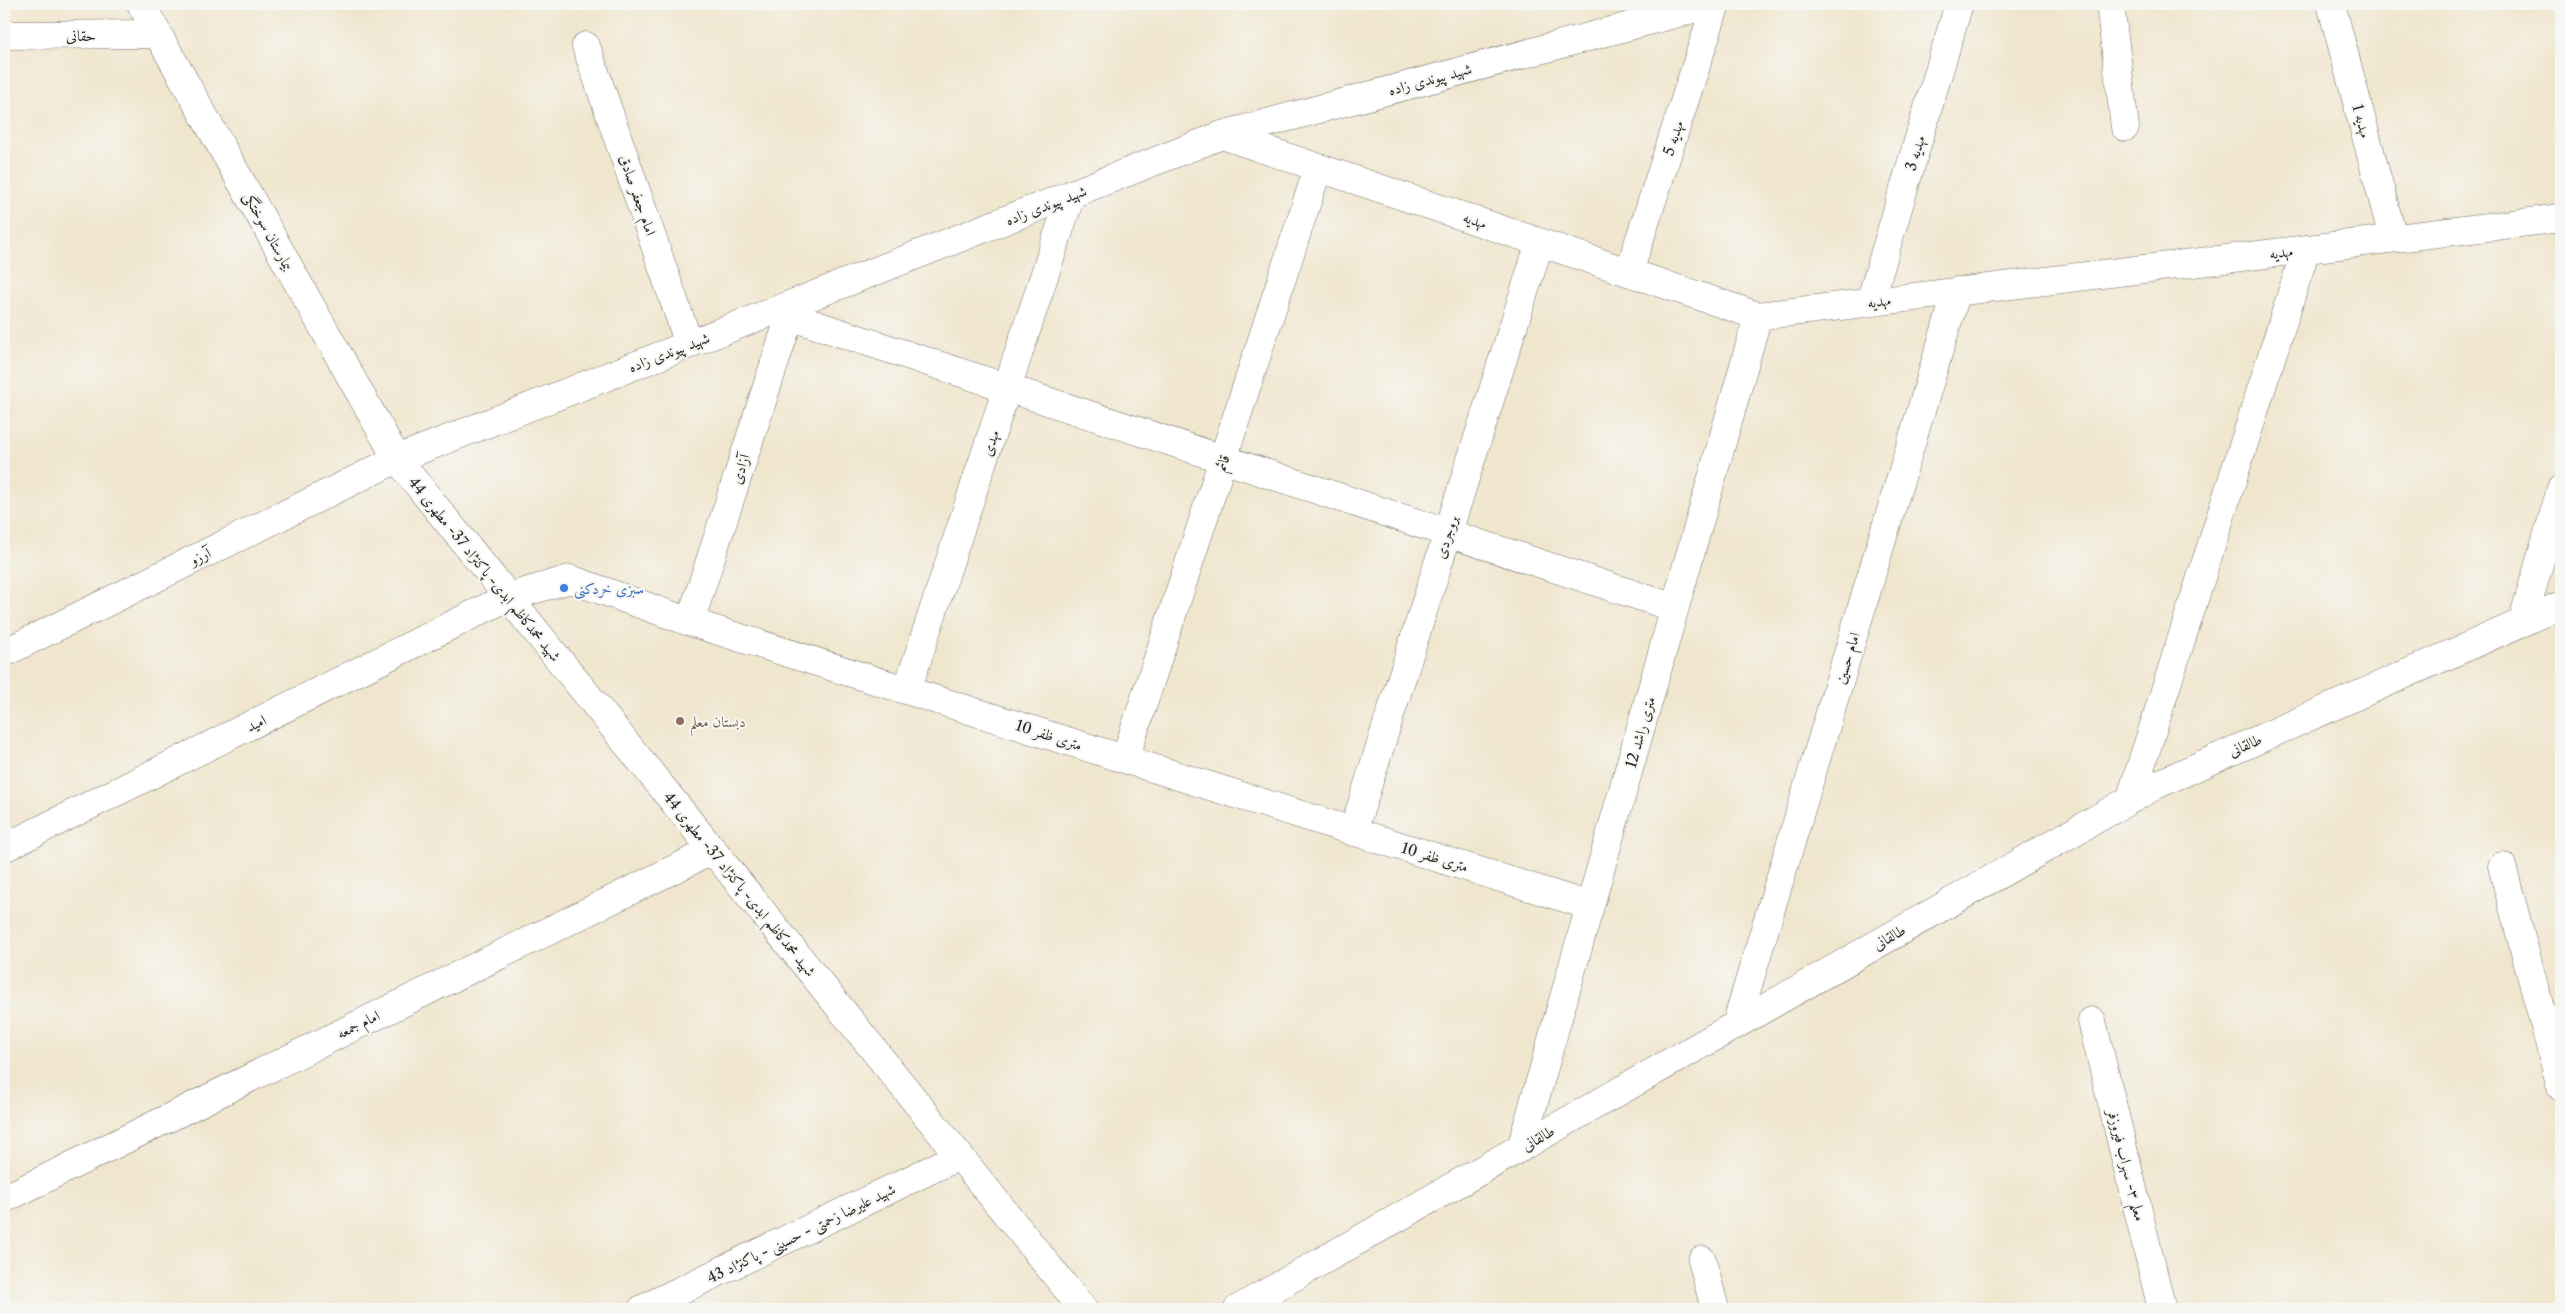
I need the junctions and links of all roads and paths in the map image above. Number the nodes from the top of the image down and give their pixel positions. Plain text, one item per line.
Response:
1 (141, 4) edge
2 (1712, 4) edge
3 (1716, 4) edge
4 (1959, 4) edge
5 (2110, 4) edge
6 (2331, 4) edge
7 (158, 34) junction
8 (4, 35) edge
9 (586, 46) dead end
10 (2125, 127) dead end
11 (1222, 135) junction
12 (1318, 168) junction
13 (1071, 195) junction
14 (2561, 218) edge
15 (2393, 238) junction
16 (1540, 242) junction
17 (2306, 249) junction
18 (1629, 272) junction
19 (1957, 291) junction
20 (1870, 302) junction
21 (782, 313) junction
22 (1758, 316) junction
23 (690, 344) junction
24 (1009, 388) junction
25 (1223, 458) junction
26 (397, 459) junction
27 (2561, 489) edge
28 (1448, 532) junction
29 (508, 597) junction
30 (2561, 605) edge
31 (1675, 608) junction
32 (690, 622) junction
33 (2522, 623) junction
34 (4, 653) edge
35 (907, 690) junction
36 (1125, 759) junction
37 (2130, 800) junction
38 (1353, 832) junction
39 (4, 848) edge
40 (712, 850) junction
41 (2502, 866) dead end
42 (1590, 906) junction
43 (2092, 1021) dead end
44 (1736, 1025) junction
45 (2561, 1087) edge
46 (1521, 1148) junction
47 (959, 1156) junction
48 (4, 1199) edge
49 (1702, 1260) dead end
50 (642, 1309) edge
51 (1083, 1309) edge
52 (1238, 1309) edge
53 (1715, 1309) edge
54 (2162, 1309) edge

1 - 7 street, بیمارستان سوختگی
2 - 11 street, شهید پیوندی زاده
3 - 18 street, مهدیه 5
4 - 20 street, مهدیه 3
5 - 10 street
6 - 15 street, مهدیه 1
7 - 8 street, حقانی
7 - 26 street, بیمارستان سوختگی
9 - 23 street, امام جعفر صادق
11 - 12 street, مهدیه
11 - 13 street, شهید پیوندی زاده
12 - 16 street, مهدیه
12 - 25 street, قائم
13 - 21 street, شهید پیوندی زاده
13 - 24 street, مهدی
14 - 15 street, مهدیه
15 - 17 street, مهدیه
16 - 18 street, مهدیه
16 - 28 street, بروجردی
17 - 19 street, مهدیه
17 - 37 street
18 - 22 street, مهدیه
19 - 20 street, مهدیه
19 - 44 street, امام حسین
20 - 22 street, مهدیه
21 - 23 street, شهید پیوندی زاده
21 - 24 street
21 - 32 street, آزادی
22 - 31 street, 12 متری راشد
23 - 26 street, شهید پیوندی زاده
24 - 25 street
24 - 35 street, مهدی
25 - 28 street
25 - 36 street, قائم
26 - 29 street, شهید محمدکاظم ابدی- پاکنژاد 37- مطهری 44
26 - 34 street, آرزو
27 - 33 street
28 - 31 street
28 - 38 street, بروجردی
29 - 32 street, 10 متری ظفر
29 - 39 street, امید
29 - 40 street, شهید محمدکاظم ابدی- پاکنژاد 37- مطهری 44
30 - 33 street, طالقانی
31 - 42 street, 12 متری راشد
32 - 35 street, 10 متری ظفر
33 - 37 street, طالقانی
35 - 36 street, 10 متری ظفر
36 - 38 street, 10 متری ظفر
37 - 44 street, طالقانی
38 - 42 street, 10 متری ظفر
40 - 47 street, شهید محمدکاظم ابدی- پاکنژاد 37- مطهری 44
40 - 48 street, امام جمعه
41 - 45 street
42 - 46 street, 12 متری راشد
43 - 54 street, معلم ۳- سهراب فیروزفر
44 - 46 street, طالقانی
46 - 52 street, طالقانی
47 - 50 street, شهید علیرضا زحمتی - حسینی - پاکنژاد 43
47 - 51 street, شهید محمدکاظم ابدی- پاکنژاد 37- مطهری 44
49 - 53 street

